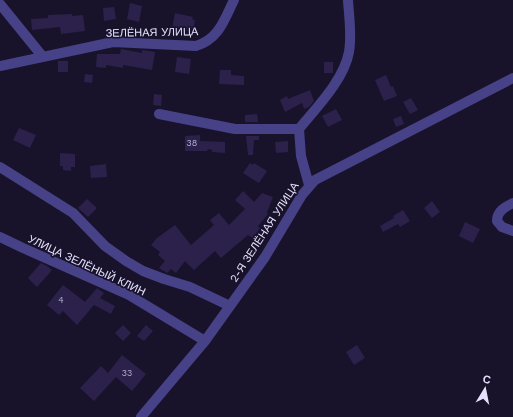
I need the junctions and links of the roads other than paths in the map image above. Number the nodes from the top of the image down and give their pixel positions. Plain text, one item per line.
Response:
1 (234, 0) edge
2 (348, 0) edge
3 (0, 4) edge
4 (43, 57) junction
5 (0, 66) edge
6 (513, 78) edge
7 (159, 114) dead end
8 (299, 130) junction
9 (0, 167) edge
10 (309, 185) junction
11 (513, 203) edge
12 (513, 231) edge
13 (0, 237) edge
14 (230, 306) junction
15 (205, 341) junction
16 (141, 417) edge

1 - 4 street, ЗЕЛЁНАЯ УЛИЦА
2 - 8 street
3 - 4 street
4 - 5 street, ЗЕЛЁНАЯ УЛИЦА
6 - 10 street, 2-Я ЗЕЛЁНАЯ УЛИЦА
7 - 8 street
8 - 10 street
9 - 14 street
10 - 14 street, 2-Я ЗЕЛЁНАЯ УЛИЦА
11 - 12 street
13 - 15 street, УЛИЦА ЗЕЛЁНЫЙ КЛИН
14 - 15 street, 2-Я ЗЕЛЁНАЯ УЛИЦА
15 - 16 street, 2-Я ЗЕЛЁНАЯ УЛИЦА

